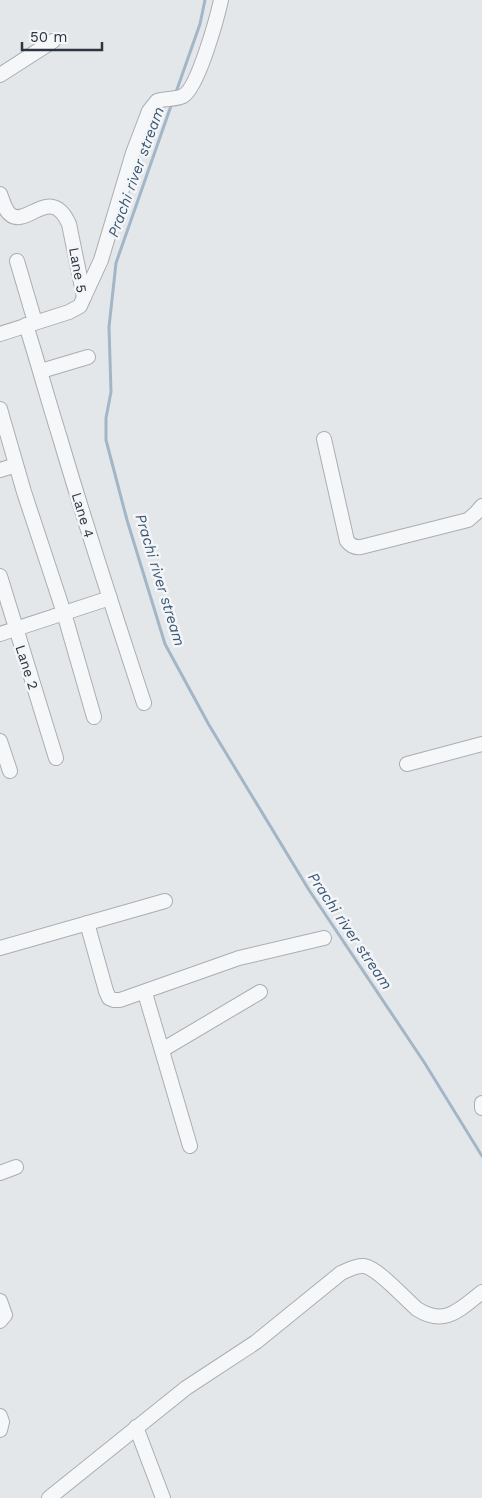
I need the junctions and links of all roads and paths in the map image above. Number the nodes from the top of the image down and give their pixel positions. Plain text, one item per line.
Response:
1 (221, 0) edge
2 (54, 41) dead end
3 (0, 75) edge
4 (0, 194) edge
5 (17, 261) dead end
6 (84, 297) junction
7 (30, 324) junction
8 (0, 334) edge
9 (88, 357) dead end
10 (41, 371) junction
11 (0, 409) edge
12 (324, 439) dead end
13 (16, 465) junction
14 (0, 470) edge
15 (482, 506) edge
16 (0, 576) edge
17 (110, 598) junction
18 (64, 613) junction
19 (16, 629) junction
20 (0, 634) edge
21 (144, 703) dead end
22 (94, 717) dead end
23 (0, 741) edge
24 (482, 744) edge
25 (56, 758) dead end
26 (407, 764) dead end
27 (10, 771) dead end
28 (165, 900) dead end
29 (87, 923) junction
30 (324, 938) dead end
31 (0, 948) edge
32 (260, 992) dead end
33 (145, 993) junction
34 (162, 1050) junction
35 (482, 1103) edge
36 (482, 1108) edge
37 (190, 1146) dead end
38 (16, 1167) dead end
39 (0, 1173) edge
40 (482, 1292) edge
41 (0, 1301) edge
42 (0, 1321) edge
43 (0, 1416) edge
44 (136, 1428) junction
45 (0, 1430) edge
46 (49, 1498) edge
47 (163, 1498) edge

1 - 6 street
2 - 3 street
4 - 6 street, Lane 5
5 - 7 street, Lane 4
6 - 7 street, Lane 5
7 - 8 street, Lane 5
7 - 10 street, Lane 4
9 - 10 street
10 - 17 street, Lane 4
11 - 13 street
12 - 15 street
13 - 14 street
13 - 18 street
16 - 19 street, Lane 2
17 - 18 street
17 - 21 street, Lane 4
18 - 19 street
18 - 22 street
19 - 20 street
19 - 25 street, Lane 2
23 - 27 street
24 - 26 street
28 - 29 street
29 - 31 street
29 - 33 street
30 - 33 street
32 - 34 street
33 - 34 street
34 - 37 street
35 - 36 street
38 - 39 street
40 - 44 street
41 - 42 street
43 - 45 street
44 - 46 street
44 - 47 street

